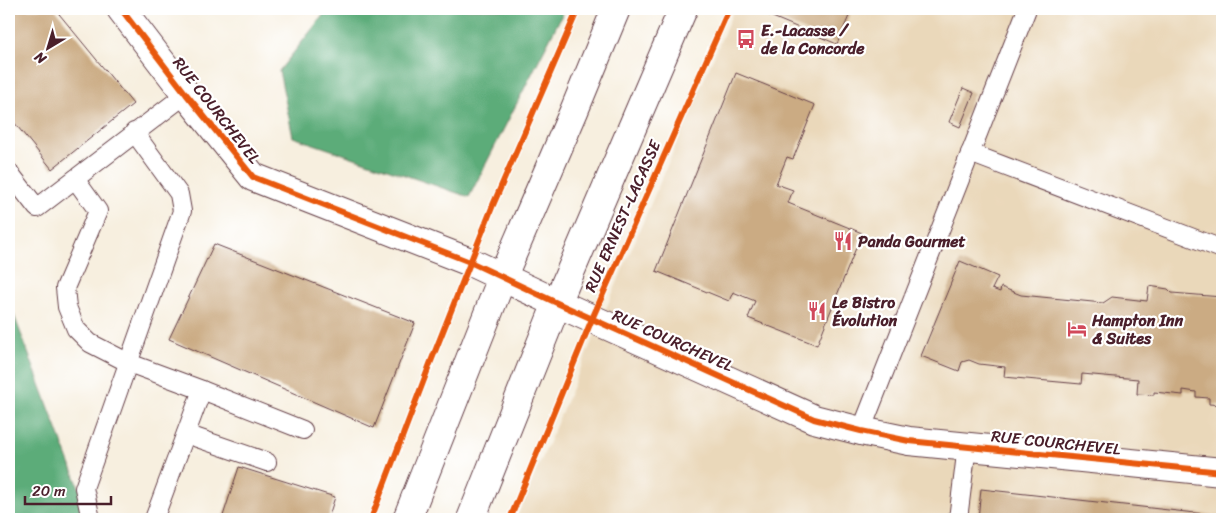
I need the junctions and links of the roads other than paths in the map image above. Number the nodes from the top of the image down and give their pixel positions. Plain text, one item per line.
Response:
1 (121, 9) edge
2 (616, 9) edge
3 (683, 9) edge
4 (1027, 9) edge
5 (186, 94) junction
6 (134, 132) junction
7 (970, 153) junction
8 (9, 172) edge
9 (75, 179) junction
10 (1222, 249) edge
11 (502, 278) junction
12 (557, 303) junction
13 (128, 363) junction
14 (202, 390) junction
15 (303, 430) dead end
16 (860, 431) junction
17 (186, 434) junction
18 (967, 446) junction
19 (267, 462) dead end
20 (1222, 472) edge
21 (91, 519) edge
22 (154, 519) edge
23 (407, 519) edge
24 (471, 519) edge
25 (958, 519) edge

1 - 5 street, RUE COURCHEVEL
2 - 11 street
3 - 12 street, RUE ERNEST-LACASSE
4 - 7 lane
5 - 6 lane
5 - 11 street, RUE COURCHEVEL
6 - 9 lane
6 - 13 lane
7 - 10 lane
7 - 16 lane
8 - 9 lane
9 - 13 lane
11 - 12 street, RUE COURCHEVEL
11 - 23 street
12 - 16 street, RUE COURCHEVEL
12 - 24 street, RUE ERNEST-LACASSE
13 - 14 lane
13 - 21 lane
14 - 15 lane
14 - 17 lane
16 - 18 street, RUE COURCHEVEL
17 - 19 lane
17 - 22 lane
18 - 20 street, RUE COURCHEVEL
18 - 25 lane

